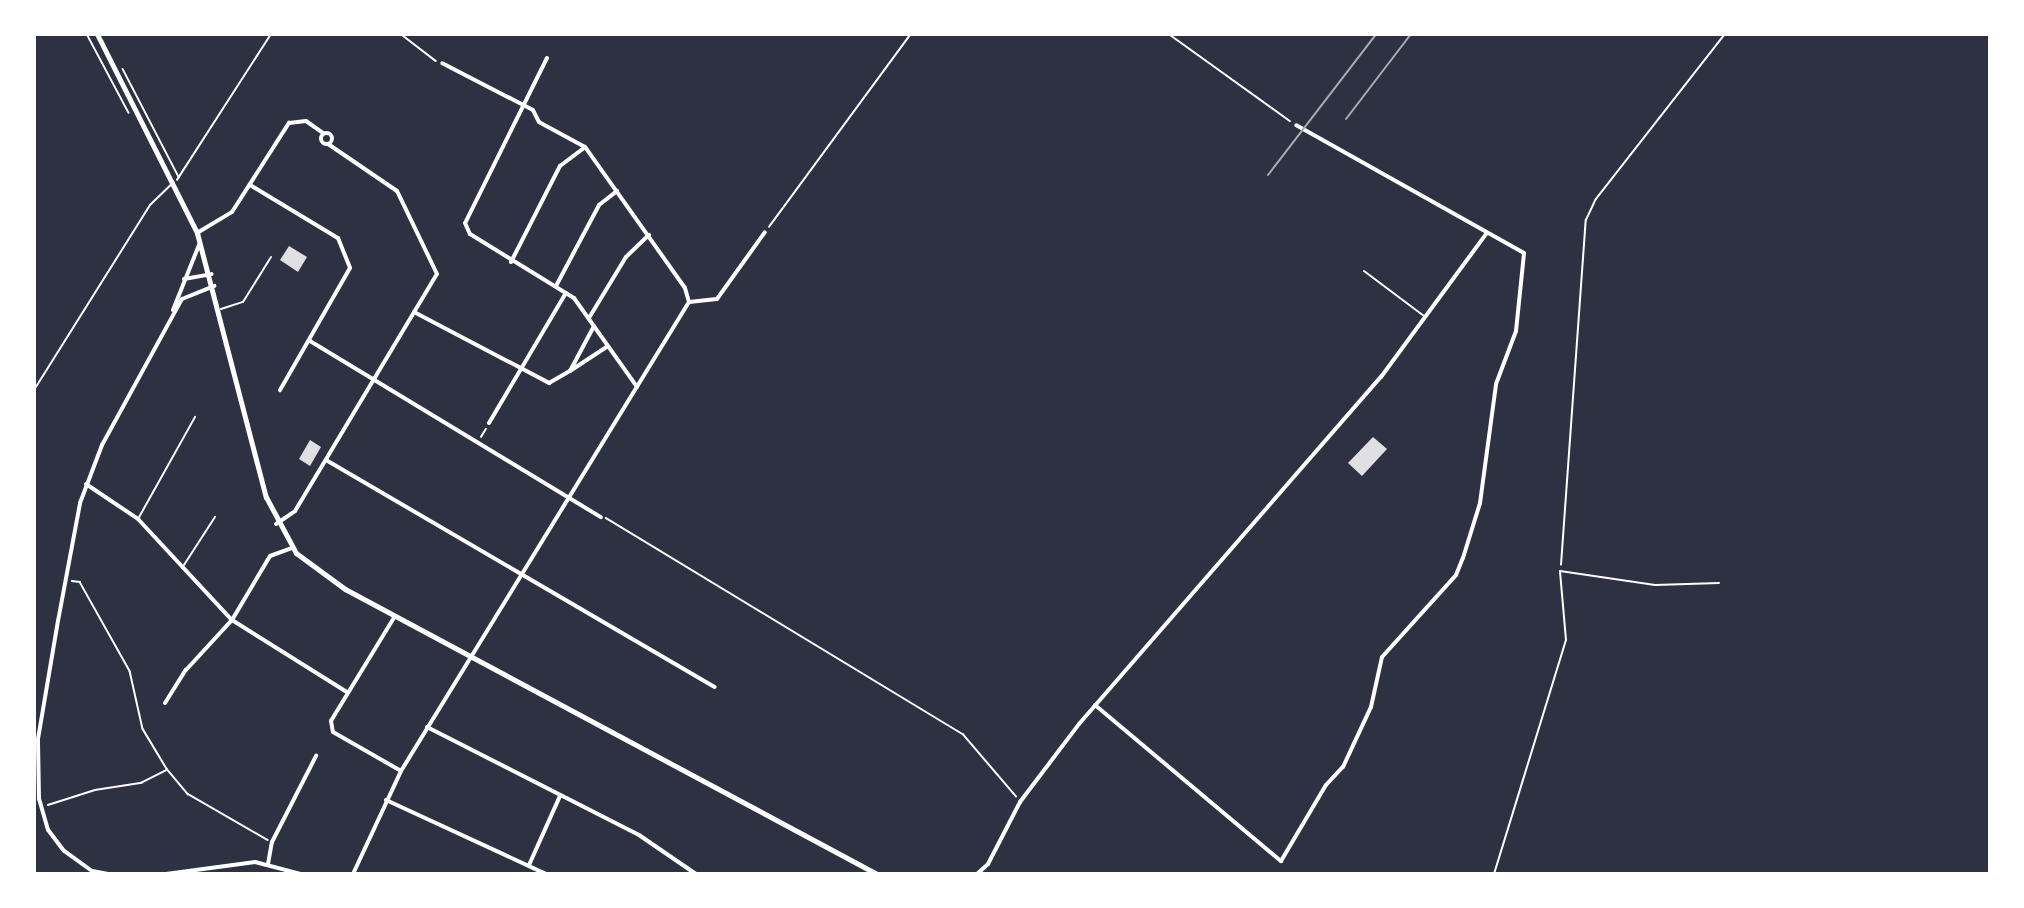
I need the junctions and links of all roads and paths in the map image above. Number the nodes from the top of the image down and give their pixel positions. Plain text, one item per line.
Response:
1 (87, 34) edge
2 (97, 34) edge
3 (270, 34) edge
4 (402, 34) edge
5 (911, 34) edge
6 (1169, 34) edge
7 (1725, 34) edge
8 (547, 58) dead end
9 (442, 63) joint
10 (122, 66) dead end
11 (523, 105) junction
12 (131, 118) dead end
13 (1296, 124) joint
14 (323, 133) junction
15 (328, 144) junction
16 (585, 147) junction
17 (174, 182) junction
18 (250, 185) junction
19 (617, 191) junction
20 (765, 232) joint
21 (1486, 234) junction
22 (649, 235) junction
23 (199, 236) junction
24 (271, 257) dead end
25 (511, 262) junction
26 (1364, 271) dead end
27 (212, 274) junction
28 (184, 279) junction
29 (215, 286) junction
30 (556, 286) junction
31 (566, 293) junction
32 (689, 302) junction
33 (221, 309) junction
34 (414, 312) junction
35 (172, 314) junction
36 (1425, 316) junction
37 (589, 318) junction
38 (594, 326) junction
39 (310, 341) junction
40 (608, 346) junction
41 (522, 369) junction
42 (570, 371) junction
43 (374, 379) junction
44 (637, 387) junction
45 (34, 390) edge
46 (280, 390) dead end
47 (195, 417) dead end
48 (489, 423) joint
49 (478, 441) junction
50 (326, 460) junction
51 (86, 484) junction
52 (569, 496) junction
53 (214, 517) dead end
54 (601, 517) joint
55 (138, 519) junction
56 (276, 524) junction
57 (292, 548) junction
58 (182, 567) junction
59 (1560, 571) junction
60 (521, 574) junction
61 (66, 580) junction
62 (1719, 583) dead end
63 (395, 616) junction
64 (232, 620) junction
65 (471, 655) junction
66 (715, 687) dead end
67 (347, 692) junction
68 (165, 703) dead end
69 (1095, 705) junction
70 (427, 727) junction
71 (316, 756) dead end
72 (167, 769) junction
73 (401, 771) junction
74 (560, 796) junction
75 (386, 800) junction
76 (1020, 802) junction
77 (48, 805) dead end
78 (272, 843) junction
79 (268, 864) junction
80 (529, 865) junction
81 (218, 866) junction
82 (91, 872) edge
83 (108, 873) edge
84 (166, 873) edge
85 (219, 873) edge
86 (301, 873) edge
87 (352, 873) edge
88 (546, 873) edge
89 (696, 873) edge
90 (877, 873) edge
91 (977, 873) edge
92 (1494, 873) edge

1 - 12 path
2 - 17 main road
3 - 10 path
4 - 9 path
5 - 20 path
6 - 13 path
7 - 59 path
8 - 11 street
9 - 11 street
11 - 16 street
11 - 25 street
13 - 21 street
14 - 15 street
14 - 15 street
14 - 18 street
15 - 34 street
16 - 19 street
16 - 25 street
17 - 23 main road
17 - 45 lane
18 - 23 street
18 - 39 street
19 - 22 street
19 - 30 street
20 - 32 street
21 - 36 street
21 - 69 street
22 - 32 street
22 - 37 street
23 - 27 main road
23 - 28 street
24 - 33 lane
25 - 30 street
26 - 36 lane
27 - 28 street
27 - 29 main road
28 - 35 street
29 - 33 main road
29 - 35 street
30 - 31 street
31 - 37 street
31 - 41 street
32 - 44 street
33 - 56 main road
34 - 41 street
34 - 43 street
35 - 51 street
36 - 69 street
37 - 38 street
38 - 40 street
38 - 42 street
39 - 43 street
39 - 46 street
40 - 42 street
40 - 44 street
41 - 42 street
41 - 48 street
43 - 49 street
43 - 50 street
44 - 52 street
47 - 55 lane
48 - 49 path
49 - 52 street
50 - 56 street
50 - 60 street
51 - 55 street
51 - 61 street
52 - 54 street
52 - 60 street
53 - 58 lane
54 - 76 path
55 - 58 street
56 - 57 main road
57 - 63 main road
57 - 64 street
58 - 64 street
59 - 62 lane
59 - 92 lane
60 - 65 street
60 - 66 street
61 - 72 path
61 - 82 street
63 - 65 main road
63 - 67 street
64 - 67 street
64 - 68 street
65 - 70 street
65 - 90 main road
67 - 73 street
69 - 76 street
70 - 73 street
70 - 74 street
71 - 78 street
72 - 77 path
72 - 78 path
73 - 75 street
74 - 80 street
74 - 89 street
75 - 80 street
75 - 87 street
76 - 91 street
78 - 79 street
79 - 81 street
79 - 86 street
80 - 88 street
81 - 84 street
81 - 85 street
82 - 83 street

